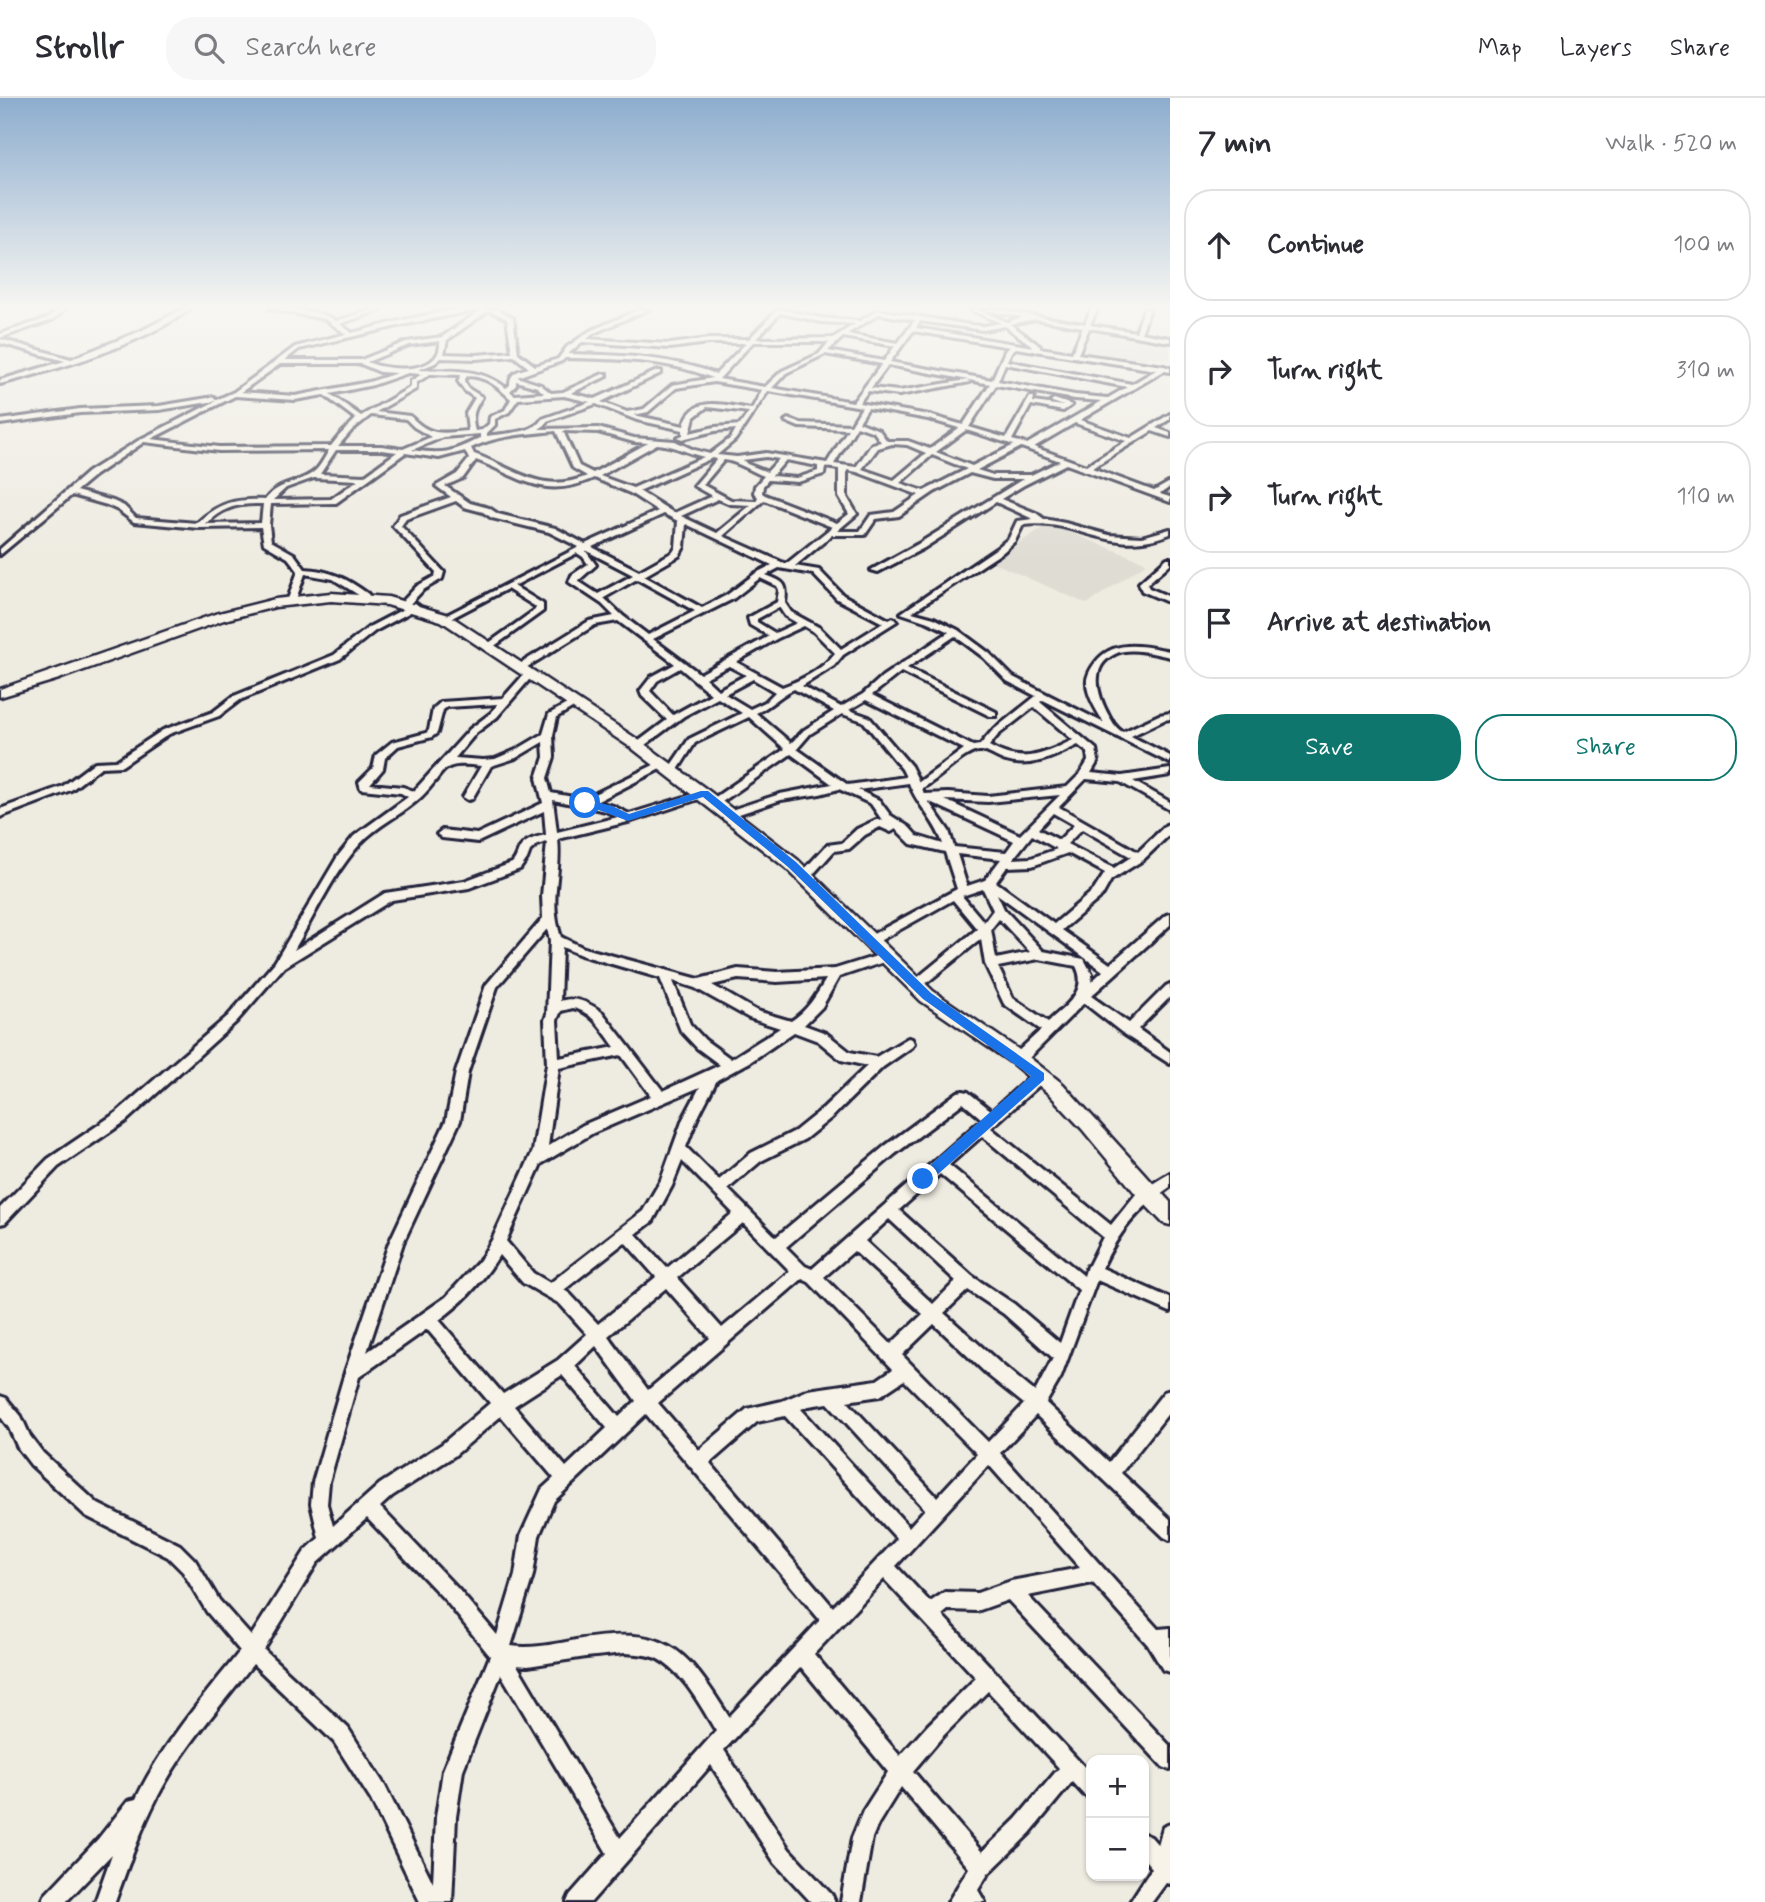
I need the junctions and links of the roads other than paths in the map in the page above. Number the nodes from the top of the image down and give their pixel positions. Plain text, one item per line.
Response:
1 (236, 393) joint
2 (238, 393) edge
3 (324, 393) edge
4 (325, 393) edge
5 (404, 393) edge
6 (473, 393) edge
7 (511, 393) edge
8 (548, 393) edge
9 (614, 393) edge
10 (666, 393) edge
11 (763, 393) edge
12 (785, 393) edge
13 (864, 393) edge
14 (987, 393) edge
15 (1034, 393) edge
16 (1056, 393) edge
17 (1120, 393) edge
18 (564, 394) joint
19 (551, 396) junction
20 (514, 397) junction
21 (1049, 400) dead end
22 (1108, 400) junction
23 (593, 403) junction
24 (1029, 403) junction
25 (855, 404) junction
26 (866, 406) junction
27 (753, 411) junction
28 (368, 413) junction
29 (626, 414) junction
30 (1170, 416) edge
31 (359, 418) junction
32 (1074, 420) junction
33 (788, 421) dead end
34 (0, 422) edge
35 (853, 425) junction
36 (741, 427) junction
37 (965, 428) junction
38 (1151, 428) junction
39 (558, 429) junction
40 (528, 431) junction
41 (472, 432) junction
42 (687, 432) junction
43 (483, 435) junction
44 (1170, 435) edge
45 (437, 437) junction
46 (144, 440) junction
47 (1132, 440) junction
48 (1008, 441) junction
49 (669, 442) junction
50 (654, 443) junction
51 (885, 443) junction
52 (466, 446) junction
53 (1024, 446) junction
54 (331, 448) junction
55 (404, 451) junction
56 (931, 451) junction
57 (472, 456) junction
58 (711, 456) junction
59 (722, 458) junction
60 (784, 458) junction
61 (737, 459) junction
62 (1066, 461) junction
63 (825, 465) junction
64 (575, 468) junction
65 (843, 468) junction
66 (1086, 469) junction
67 (858, 470) junction
68 (973, 470) junction
69 (314, 476) junction
70 (591, 477) junction
71 (767, 477) junction
72 (1032, 477) junction
73 (368, 478) junction
74 (569, 483) junction
75 (895, 483) junction
76 (1170, 484) edge
77 (633, 491) junction
78 (69, 492) junction
79 (924, 494) junction
80 (1155, 494) junction
81 (718, 496) junction
82 (456, 498) junction
83 (760, 500) junction
84 (997, 500) junction
85 (1170, 500) edge
86 (267, 502) junction
87 (664, 511) junction
88 (678, 517) junction
89 (1041, 521) junction
90 (265, 525) junction
91 (199, 526) junction
92 (837, 526) junction
93 (1170, 531) edge
94 (828, 533) junction
95 (718, 536) junction
96 (581, 549) junction
97 (0, 553) edge
98 (1170, 560) edge
99 (778, 565) junction
100 (789, 566) junction
101 (875, 570) dead end
102 (302, 571) junction
103 (759, 575) junction
104 (639, 576) junction
105 (508, 586) junction
106 (365, 596) junction
107 (292, 599) junction
108 (602, 599) junction
109 (1170, 600) edge
110 (781, 603) junction
111 (411, 604) junction
112 (702, 611) junction
113 (905, 613) junction
114 (445, 618) junction
115 (620, 618) junction
116 (592, 623) junction
117 (804, 623) junction
118 (889, 623) junction
119 (955, 632) junction
120 (775, 636) junction
121 (646, 639) junction
122 (490, 645) junction
123 (840, 653) junction
124 (1170, 654) edge
125 (729, 662) junction
126 (681, 664) junction
127 (901, 669) junction
128 (525, 670) junction
129 (754, 675) junction
130 (699, 678) junction
131 (796, 685) junction
132 (781, 691) junction
133 (0, 693) edge
134 (717, 694) junction
135 (866, 696) junction
136 (1038, 699) junction
137 (503, 701) junction
138 (574, 703) junction
139 (841, 711) junction
140 (993, 713) dead end
141 (751, 714) junction
142 (1170, 716) edge
143 (672, 720) junction
144 (1118, 734) junction
145 (548, 735) junction
146 (1080, 740) junction
147 (638, 746) junction
148 (983, 747) junction
149 (969, 748) junction
150 (791, 749) junction
151 (1170, 760) edge
152 (488, 763) junction
153 (442, 765) junction
154 (667, 767) junction
155 (1170, 772) edge
156 (1084, 776) junction
157 (1122, 779) junction
158 (914, 783) junction
159 (843, 787) junction
160 (1071, 790) junction
161 (416, 796) junction
162 (468, 797) dead end
163 (709, 798) junction
164 (922, 799) junction
165 (548, 800) junction
166 (585, 803) junction
167 (1170, 807) edge
168 (1054, 809) junction
169 (0, 813) edge
170 (729, 814) junction
171 (628, 818) junction
172 (1081, 824) junction
173 (1170, 828) edge
174 (1031, 830) junction
175 (442, 834) dead end
176 (552, 835) junction
177 (1021, 840) junction
178 (915, 841) junction
179 (1062, 848) junction
180 (951, 850) junction
181 (1139, 857) junction
182 (1006, 860) junction
183 (1113, 872) junction
184 (804, 877) junction
185 (988, 884) junction
186 (959, 893) junction
187 (999, 911) junction
188 (549, 919) junction
189 (1170, 919) edge
190 (1056, 929) junction
191 (985, 930) junction
192 (556, 940) junction
193 (870, 941) junction
194 (1039, 955) junction
195 (886, 957) junction
196 (991, 964) junction
197 (279, 965) junction
198 (1111, 971) junction
199 (664, 973) junction
200 (835, 974) junction
201 (699, 984) junction
202 (915, 986) junction
203 (1170, 989) edge
204 (1083, 996) junction
205 (553, 1013) junction
206 (790, 1028) junction
207 (1049, 1029) junction
208 (1129, 1031) junction
209 (908, 1043) dead end
210 (624, 1050) junction
211 (1019, 1059) junction
212 (1170, 1059) edge
213 (878, 1063) junction
214 (553, 1064) junction
215 (731, 1066) junction
216 (712, 1076) junction
217 (1040, 1076) junction
218 (660, 1098) junction
219 (987, 1123) junction
220 (680, 1150) junction
221 (536, 1160) junction
222 (939, 1165) junction
223 (1170, 1179) edge
224 (718, 1189) junction
225 (1147, 1193) junction
226 (889, 1210) junction
227 (743, 1214) junction
228 (1170, 1216) edge
229 (0, 1218) edge
230 (625, 1233) junction
231 (1111, 1234) junction
232 (854, 1241) junction
233 (498, 1243) junction
234 (777, 1245) junction
235 (807, 1274) junction
236 (667, 1278) junction
237 (1090, 1279) junction
238 (967, 1282) junction
239 (550, 1292) junction
240 (1170, 1305) edge
241 (934, 1315) junction
242 (429, 1320) junction
243 (598, 1335) junction
244 (721, 1338) junction
245 (891, 1355) junction
246 (1062, 1355) junction
247 (564, 1365) junction
248 (905, 1370) junction
249 (353, 1372) junction
250 (830, 1394) junction
251 (1170, 1398) edge
252 (647, 1402) junction
253 (0, 1404) edge
254 (501, 1405) junction
255 (1034, 1405) junction
256 (788, 1407) junction
257 (618, 1429) junction
258 (989, 1453) junction
259 (699, 1461) junction
260 (1110, 1474) junction
261 (565, 1478) junction
262 (368, 1507) junction
263 (937, 1508) junction
264 (1170, 1531) edge
265 (909, 1540) junction
266 (328, 1541) junction
267 (885, 1567) junction
268 (1096, 1574) junction
269 (1011, 1590) junction
270 (928, 1614) junction
271 (834, 1620) junction
272 (1162, 1638) edge
273 (252, 1651) junction
274 (500, 1654) junction
275 (803, 1655) junction
276 (1170, 1663) edge
277 (988, 1679) junction
278 (728, 1733) junction
279 (712, 1749) junction
280 (1170, 1759) edge
281 (1072, 1767) junction
282 (900, 1773) junction
283 (1086, 1782) edge
284 (152, 1787) junction
285 (1170, 1834) edge
286 (1149, 1850) edge
287 (619, 1855) junction
288 (981, 1867) junction
289 (1167, 1870) edge
290 (966, 1898) edge
291 (581, 1901) edge
292 (52, 1902) edge
293 (105, 1902) edge
294 (431, 1902) edge
295 (442, 1902) edge
296 (825, 1902) edge
297 (851, 1902) edge
298 (1140, 1902) edge

1 - 34 street
1 - 46 street
2 - 3 street
4 - 31 street
5 - 28 street
6 - 41 street
7 - 20 street
8 - 19 street
9 - 23 street
10 - 29 street
11 - 27 street
12 - 25 street
13 - 25 street
14 - 37 street
15 - 24 street
16 - 22 street
17 - 22 street
18 - 19 street
18 - 23 street
19 - 20 street
20 - 43 street
21 - 24 street
22 - 32 street
23 - 29 street
23 - 40 street
24 - 48 street
25 - 26 street
26 - 35 street
26 - 37 street
27 - 36 street
27 - 42 street
28 - 31 street
28 - 45 street
29 - 42 street
30 - 38 street
31 - 54 street
32 - 47 street
32 - 53 street
33 - 35 street
35 - 51 street
35 - 63 street
36 - 42 street
36 - 58 street
37 - 48 street
37 - 56 street
38 - 44 street
38 - 47 street
39 - 40 street
39 - 50 street
39 - 64 street
40 - 43 street
41 - 43 street
41 - 45 street
42 - 49 street
43 - 52 street
45 - 55 street
46 - 54 street
46 - 78 street
47 - 66 street
48 - 53 street
49 - 50 street
49 - 58 street
50 - 70 street
51 - 56 street
51 - 67 street
52 - 55 street
52 - 57 street
53 - 62 street
53 - 68 street
54 - 55 street
54 - 69 street
55 - 73 street
56 - 68 street
56 - 75 street
57 - 74 street
57 - 82 street
58 - 59 street
58 - 77 street
59 - 61 street
59 - 81 street
60 - 61 street
60 - 63 street
60 - 71 street
61 - 71 street
62 - 66 street
62 - 72 street
63 - 65 street
63 - 71 street
64 - 70 street
64 - 74 street
65 - 67 street
65 - 92 street
66 - 80 street
67 - 75 street
68 - 72 street
68 - 79 street
69 - 73 street
69 - 86 street
70 - 74 street
70 - 77 street
71 - 83 street
72 - 84 street
73 - 86 street
75 - 79 street
76 - 80 street
77 - 87 street
78 - 91 street
78 - 97 street
79 - 94 street
80 - 85 street
81 - 83 street
81 - 88 street
82 - 96 street
82 - 111 street
83 - 92 street
83 - 95 street
84 - 89 street
84 - 101 street
86 - 90 street
86 - 91 street
87 - 88 street
87 - 96 street
88 - 95 street
88 - 104 street
89 - 93 street
89 - 113 street
90 - 91 street
90 - 102 street
92 - 94 street
94 - 100 street
95 - 99 street
96 - 104 street
96 - 105 street
96 - 108 street
98 - 109 street
99 - 100 street
99 - 103 street
100 - 118 street
102 - 106 street
102 - 107 street
103 - 110 street
103 - 112 street
104 - 108 street
104 - 112 street
105 - 114 street
105 - 122 street
106 - 107 main road
106 - 111 main road
107 - 133 main road
108 - 115 street
108 - 116 street
110 - 117 street
110 - 120 street
111 - 114 main road
111 - 169 street
112 - 121 street
113 - 118 street
113 - 119 street
114 - 122 main road
115 - 116 street
115 - 121 street
116 - 128 street
117 - 120 street
117 - 123 street
118 - 123 street
119 - 127 street
119 - 136 street
120 - 125 street
121 - 126 street
122 - 128 main road
123 - 131 street
124 - 144 street
125 - 129 street
125 - 130 street
126 - 130 street
126 - 143 street
127 - 135 street
127 - 140 street
128 - 137 street
128 - 138 main road
129 - 132 street
129 - 134 street
130 - 134 street
131 - 132 street
131 - 139 street
132 - 141 street
134 - 141 street
134 - 143 street
135 - 139 street
135 - 149 street
136 - 144 street
136 - 146 street
136 - 148 street
137 - 153 street
137 - 161 street
138 - 145 street
138 - 147 main road
139 - 150 street
139 - 158 street
141 - 150 street
141 - 154 street
142 - 144 street
143 - 147 street
144 - 151 street
145 - 152 street
145 - 165 street
146 - 148 street
146 - 156 street
147 - 154 main road
148 - 149 street
149 - 158 street
150 - 159 street
150 - 163 street
152 - 153 street
152 - 162 street
153 - 161 street
154 - 163 main road
154 - 166 street
155 - 157 street
156 - 157 street
156 - 160 street
157 - 167 street
158 - 159 street
158 - 164 street
159 - 170 street
159 - 178 street
160 - 164 street
160 - 168 street
161 - 197 street
163 - 170 main road
163 - 171 street
164 - 177 street
164 - 180 street
165 - 166 street
165 - 175 street
165 - 176 street
166 - 171 street
168 - 172 street
168 - 174 street
170 - 184 main road
171 - 176 street
172 - 179 street
172 - 181 street
173 - 181 street
174 - 177 street
174 - 179 street
176 - 188 street
176 - 197 street
177 - 182 street
178 - 180 street
178 - 184 street
179 - 182 street
179 - 183 street
180 - 182 street
180 - 186 street
181 - 183 street
182 - 185 street
183 - 190 street
184 - 193 main road
185 - 186 street
185 - 187 street
185 - 190 street
186 - 191 street
186 - 193 street
187 - 191 street
187 - 194 street
188 - 192 street
188 - 249 street
189 - 198 street
190 - 198 street
191 - 196 street
191 - 202 street
192 - 199 street
192 - 205 street
193 - 195 main road
194 - 196 street
194 - 204 street
195 - 200 street
195 - 202 main road
196 - 207 street
197 - 229 street
198 - 204 street
199 - 201 street
199 - 215 street
200 - 201 street
200 - 206 street
201 - 206 street
202 - 211 main road
203 - 208 street
204 - 207 street
204 - 208 street
205 - 210 street
205 - 214 street
206 - 213 street
206 - 215 street
207 - 211 street
208 - 212 street
209 - 213 street
210 - 214 street
210 - 218 street
211 - 217 main road
213 - 224 street
214 - 221 street
215 - 216 street
216 - 218 street
216 - 220 street
217 - 219 street
217 - 225 main road
218 - 221 street
219 - 222 street
219 - 231 street
219 - 234 street
220 - 224 street
220 - 230 street
221 - 233 street
222 - 226 street
222 - 237 street
223 - 225 street
224 - 227 street
225 - 228 main road
225 - 231 street
226 - 232 street
226 - 238 street
227 - 234 street
227 - 236 street
230 - 236 street
230 - 239 street
231 - 237 street
232 - 235 street
232 - 241 street
233 - 239 street
233 - 242 street
234 - 235 street
235 - 244 street
235 - 245 street
236 - 243 street
236 - 244 street
237 - 240 street
237 - 246 street
238 - 241 street
238 - 246 street
239 - 243 street
241 - 245 street
241 - 255 street
242 - 249 street
242 - 254 street
243 - 247 street
243 - 252 street
244 - 252 street
245 - 248 street
246 - 255 street
247 - 254 street
247 - 257 street
248 - 250 street
248 - 258 street
249 - 266 street
250 - 256 street
250 - 263 street
251 - 260 street
252 - 257 street
252 - 259 street
253 - 273 street
254 - 261 street
254 - 262 street
255 - 258 street
255 - 260 street
256 - 259 street
256 - 265 street
257 - 261 street
258 - 263 street
258 - 268 street
259 - 271 street
260 - 264 street
261 - 274 street
262 - 266 street
262 - 274 street
263 - 265 street
265 - 267 street
266 - 273 street
267 - 270 street
267 - 271 street
268 - 269 street
268 - 272 street
269 - 270 street
269 - 280 street
270 - 277 street
271 - 275 street
272 - 276 street
273 - 284 street
273 - 294 street
274 - 278 street
274 - 287 street
274 - 295 street
275 - 278 street
275 - 282 street
277 - 281 street
277 - 282 street
278 - 279 street
279 - 287 street
279 - 296 street
281 - 283 street
281 - 288 street
282 - 288 street
282 - 297 street
284 - 292 street
284 - 293 street
285 - 289 street
286 - 289 street
287 - 291 street
288 - 290 street
289 - 298 street

